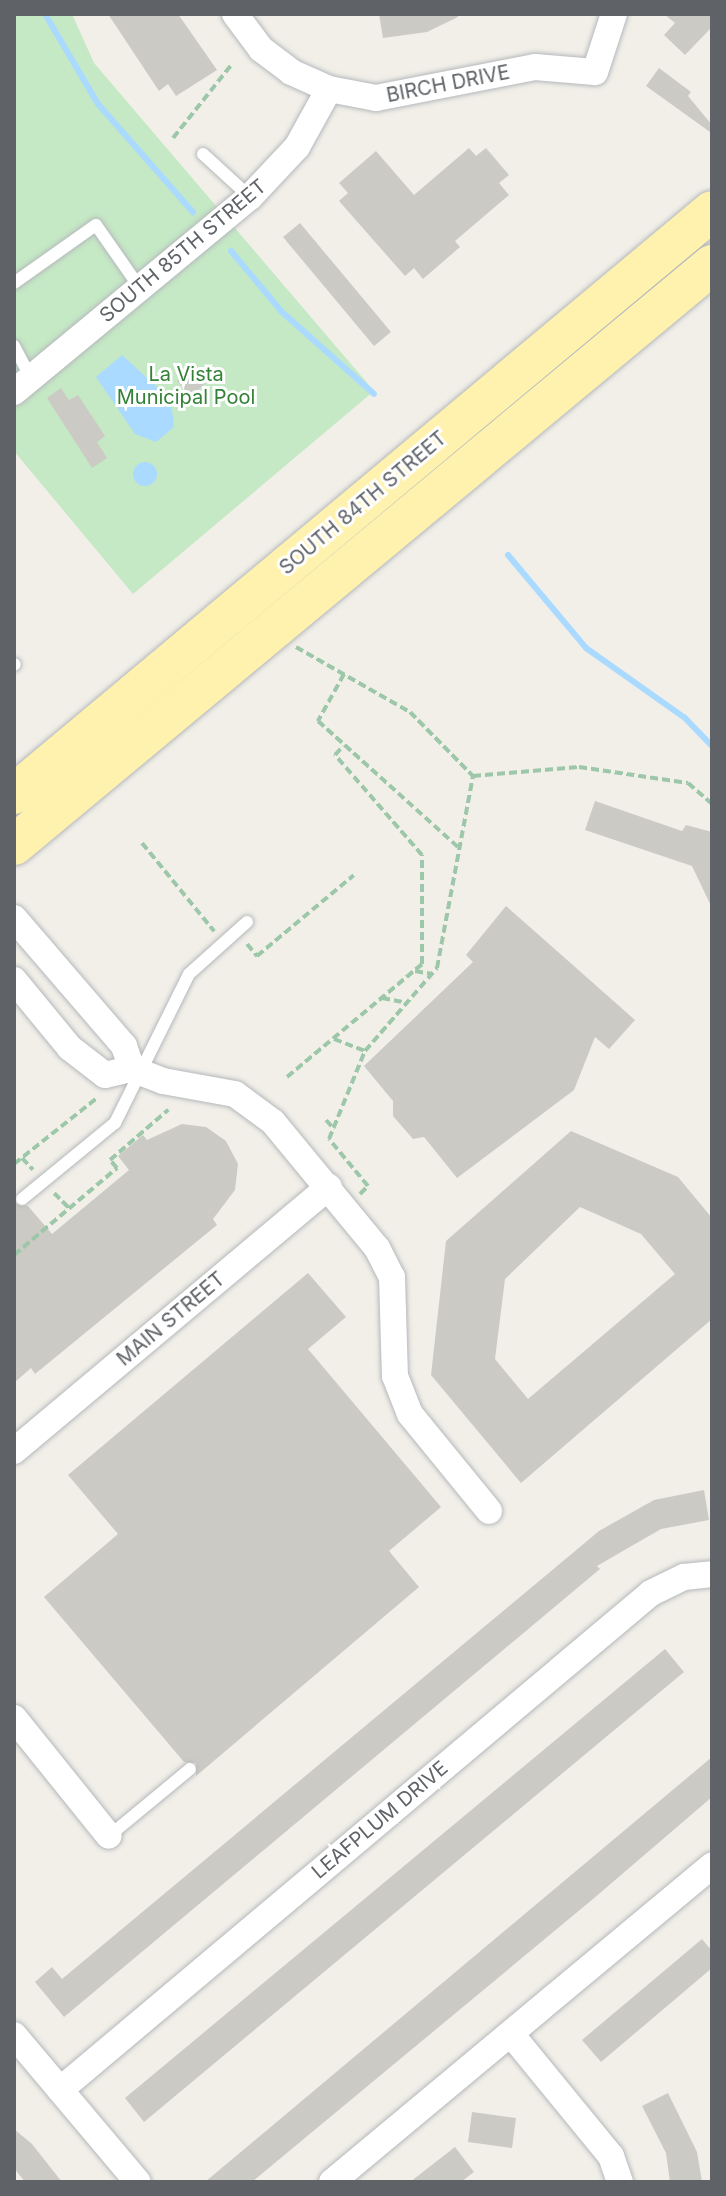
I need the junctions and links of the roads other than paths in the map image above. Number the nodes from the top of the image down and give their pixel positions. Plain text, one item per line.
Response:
1 (235, 14) edge
2 (614, 14) edge
3 (329, 89) junction
4 (203, 154) dead end
5 (250, 197) junction
6 (712, 211) edge
7 (712, 265) edge
8 (14, 283) edge
9 (140, 288) junction
10 (14, 346) edge
11 (23, 385) edge
12 (14, 794) edge
13 (14, 845) edge
14 (14, 918) edge
15 (247, 922) dead end
16 (14, 980) edge
17 (137, 1071) junction
18 (329, 1187) junction
19 (22, 1199) dead end
20 (14, 1451) edge
21 (489, 1511) dead end
22 (712, 1574) edge
23 (14, 1718) edge
24 (190, 1769) dead end
25 (109, 1836) joint
26 (712, 1865) edge
27 (511, 2034) junction
28 (14, 2035) edge
29 (60, 2090) junction
30 (138, 2182) edge
31 (332, 2182) edge
32 (620, 2182) edge

1 - 3 street, BIRCH DRIVE
2 - 3 street, BIRCH DRIVE
3 - 5 street, SOUTH 85TH STREET
4 - 5 lane
5 - 9 street, SOUTH 85TH STREET
6 - 12 main road, SOUTH 84TH STREET
7 - 13 main road, SOUTH 84TH STREET
8 - 9 lane
9 - 11 street, SOUTH 85TH STREET
10 - 11 lane
14 - 17 street
15 - 17 lane
16 - 17 street
17 - 18 street
17 - 19 lane
18 - 20 street, MAIN STREET
18 - 21 street
22 - 29 street, LEAFPLUM DRIVE
23 - 25 street
24 - 25 lane
26 - 27 street
27 - 31 street
27 - 32 street
28 - 29 street
29 - 30 street

